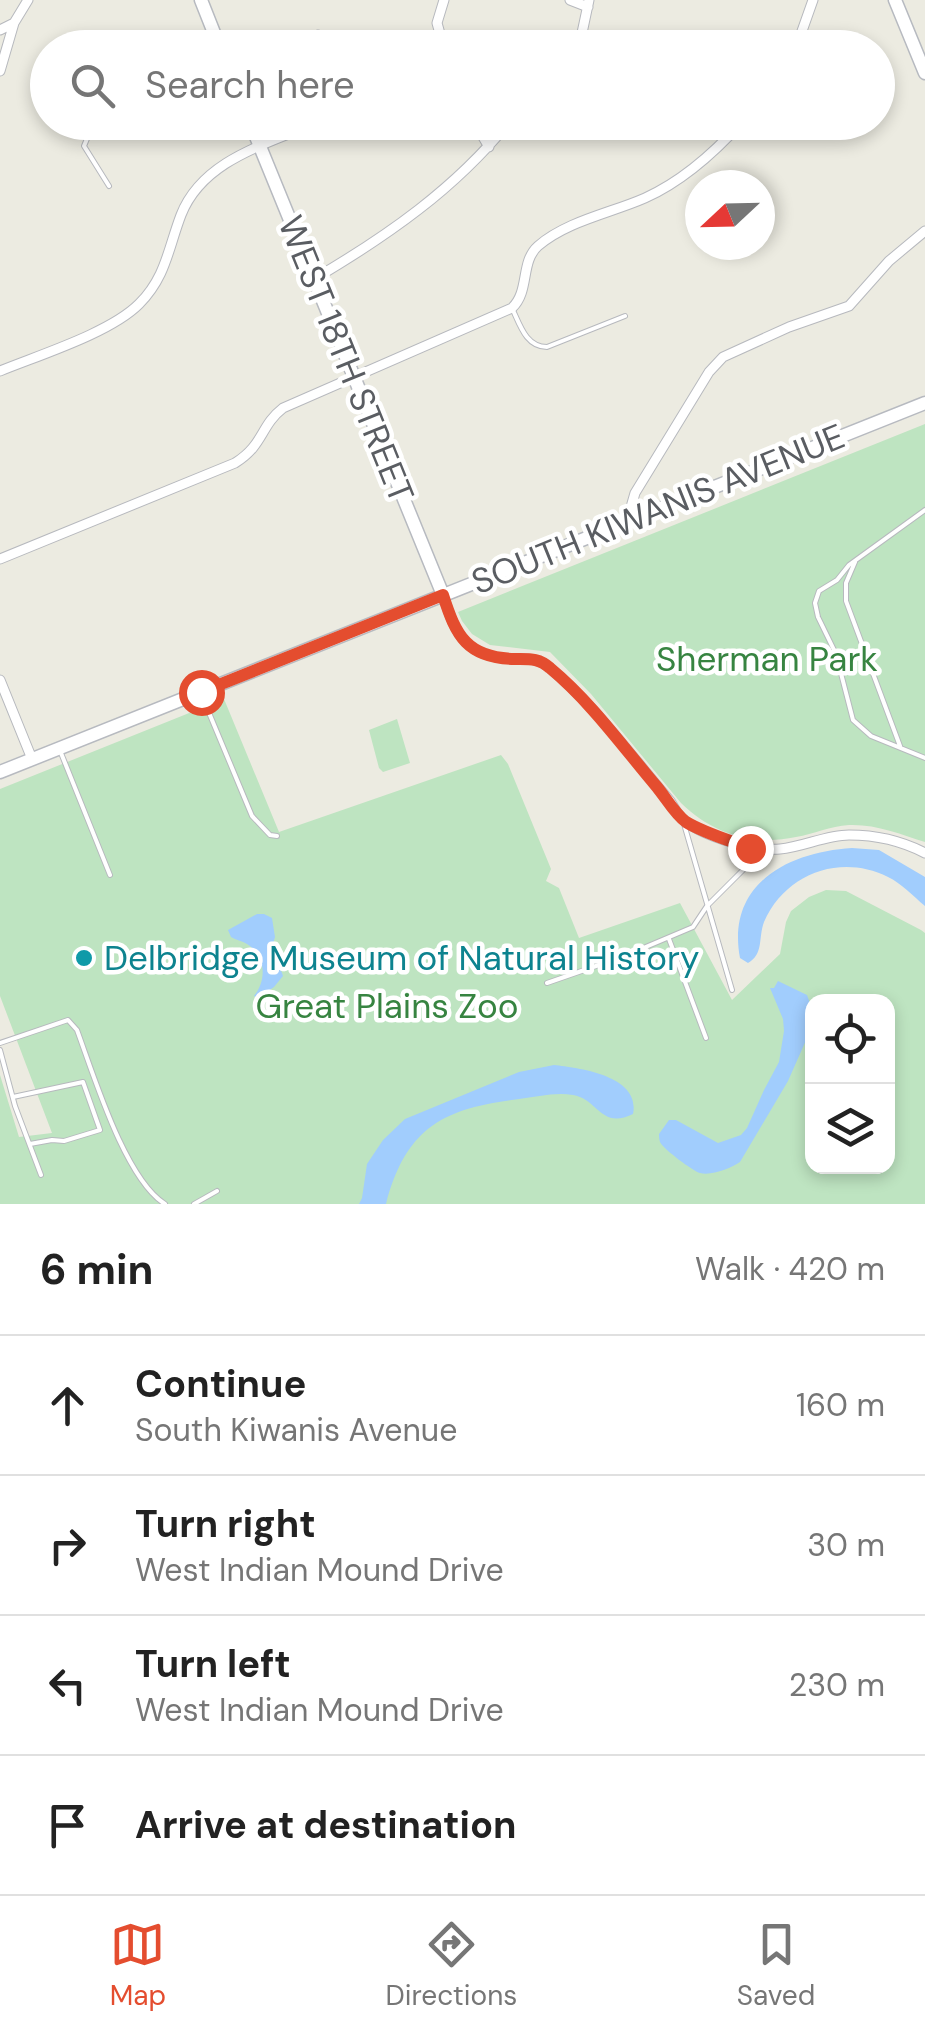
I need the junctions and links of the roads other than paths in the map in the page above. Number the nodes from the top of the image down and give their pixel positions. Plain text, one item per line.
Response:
1 (28, 0) edge
2 (200, 0) edge
3 (444, 0) edge
4 (570, 0) edge
5 (813, 0) edge
6 (895, 0) edge
7 (588, 4) edge
8 (14, 23) junction
9 (0, 30) edge
10 (212, 30) edge
11 (439, 30) edge
12 (583, 30) edge
13 (802, 30) edge
14 (922, 54) edge
15 (0, 71) edge
16 (925, 73) edge
17 (86, 140) edge
18 (257, 140) edge
19 (276, 140) edge
20 (485, 140) edge
21 (495, 140) edge
22 (726, 140) edge
23 (260, 147) junction
24 (489, 147) junction
25 (108, 186) dead end
26 (925, 231) edge
27 (314, 279) junction
28 (512, 308) junction
29 (625, 316) dead end
30 (0, 372) edge
31 (352, 377) junction
32 (925, 403) edge
33 (925, 510) edge
34 (627, 522) junction
35 (0, 559) edge
36 (855, 562) junction
37 (443, 595) junction
38 (0, 680) edge
39 (201, 692) junction
40 (901, 747) junction
41 (59, 748) junction
42 (925, 758) edge
43 (32, 759) junction
44 (0, 772) edge
45 (683, 820) junction
46 (277, 836) dead end
47 (764, 848) junction
48 (925, 853) edge
49 (110, 875) dead end
50 (708, 906) junction
51 (668, 939) junction
52 (547, 982) dead end
53 (732, 990) dead end
54 (706, 1038) dead end
55 (0, 1043) edge
56 (0, 1050) edge
57 (13, 1097) junction
58 (30, 1144) junction
59 (41, 1175) dead end
60 (217, 1191) dead end
61 (165, 1204) edge
62 (194, 1204) edge

1 - 8 street
2 - 10 main road
3 - 11 street
4 - 7 street
5 - 13 street
6 - 14 main road
7 - 12 street
8 - 9 street
8 - 15 street
14 - 16 main road
17 - 25 lane
18 - 23 main road, WEST 18TH STREET
19 - 23 street
20 - 24 street
21 - 24 street
22 - 28 street
23 - 27 main road, WEST 18TH STREET
23 - 30 street
24 - 27 street
26 - 34 street
27 - 31 main road, WEST 18TH STREET
28 - 29 lane
28 - 31 street
31 - 35 street
31 - 37 main road, WEST 18TH STREET
32 - 34 main road, SOUTH KIWANIS AVENUE
33 - 36 lane
34 - 37 main road, SOUTH KIWANIS AVENUE
36 - 40 lane
36 - 40 lane
37 - 39 main road, SOUTH KIWANIS AVENUE
37 - 45 street
38 - 43 street
39 - 41 main road, SOUTH KIWANIS AVENUE
39 - 46 lane
40 - 42 lane
41 - 43 main road, SOUTH KIWANIS AVENUE
41 - 49 lane
43 - 44 main road, SOUTH KIWANIS AVENUE
45 - 47 street
45 - 50 lane
47 - 48 street
47 - 50 lane
50 - 51 lane
50 - 53 lane
51 - 52 lane
51 - 54 lane
55 - 61 lane
56 - 57 lane
57 - 58 lane
57 - 58 lane
58 - 59 lane
60 - 62 lane

